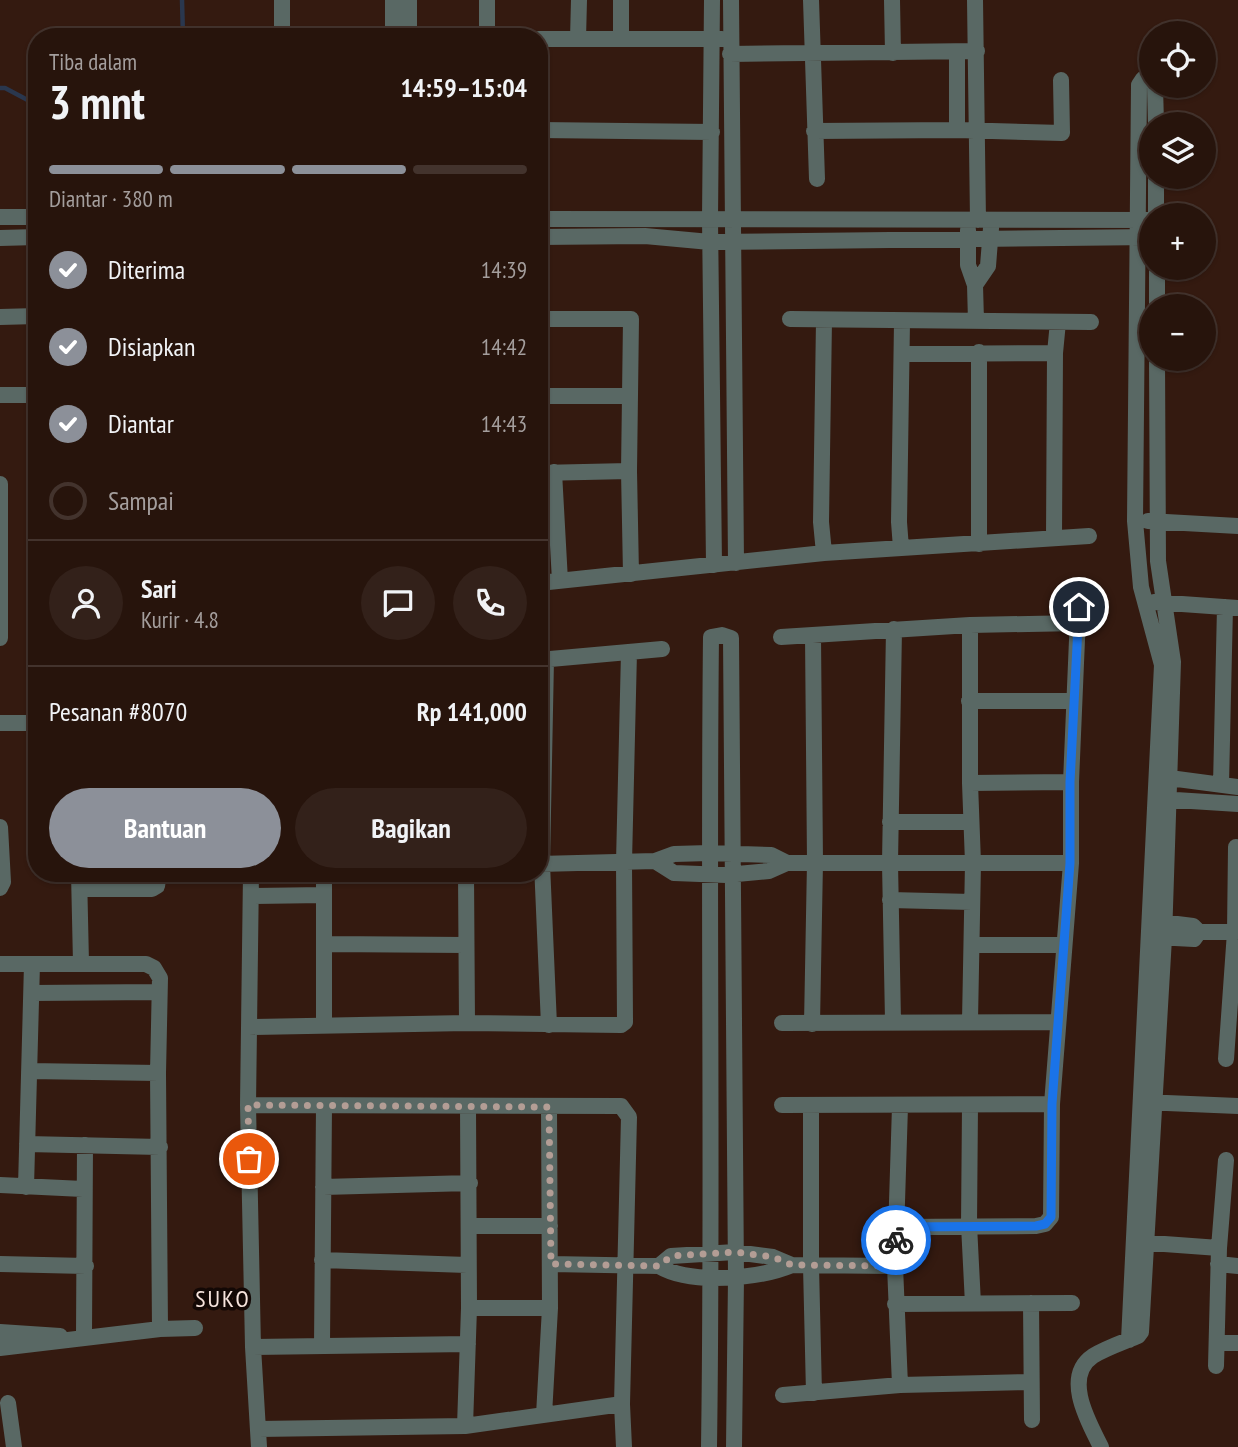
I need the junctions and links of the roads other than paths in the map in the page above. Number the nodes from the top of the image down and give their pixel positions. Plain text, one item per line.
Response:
1 (282, 0) edge
2 (393, 0) edge
3 (409, 0) edge
4 (487, 0) edge
5 (579, 0) edge
6 (621, 0) edge
7 (712, 0) edge
8 (731, 0) edge
9 (811, 0) edge
10 (892, 0) edge
11 (975, 0) edge
12 (282, 28) edge
13 (393, 28) edge
14 (409, 28) edge
15 (487, 28) edge
16 (548, 39) edge
17 (578, 39) junction
18 (621, 39) junction
19 (724, 42) junction
20 (976, 51) junction
21 (957, 52) junction
22 (811, 53) junction
23 (893, 53) junction
24 (1061, 80) dead end
25 (1140, 98) edge
26 (548, 130) edge
27 (957, 130) junction
28 (977, 130) junction
29 (814, 131) junction
30 (712, 132) junction
31 (817, 179) dead end
32 (1144, 203) edge
33 (0, 216) edge
34 (28, 217) edge
35 (548, 219) edge
36 (721, 219) junction
37 (979, 220) junction
38 (1139, 220) edge
39 (28, 237) edge
40 (548, 237) edge
41 (1139, 237) edge
42 (990, 238) junction
43 (0, 239) edge
44 (968, 239) junction
45 (722, 242) junction
46 (1143, 280) edge
47 (975, 285) junction
48 (28, 316) edge
49 (0, 317) edge
50 (548, 319) edge
51 (790, 319) dead end
52 (824, 320) junction
53 (976, 321) junction
54 (902, 322) junction
55 (1058, 322) junction
56 (1091, 322) dead end
57 (979, 352) junction
58 (1055, 353) junction
59 (902, 354) junction
60 (1157, 371) edge
61 (0, 395) edge
62 (28, 395) edge
63 (548, 396) edge
64 (629, 396) junction
65 (629, 471) junction
66 (548, 473) edge
67 (0, 484) edge
68 (548, 488) edge
69 (1135, 521) junction
70 (1158, 521) junction
71 (1238, 526) edge
72 (1088, 536) dead end
73 (1054, 538) junction
74 (979, 544) junction
75 (901, 548) junction
76 (824, 553) junction
77 (725, 564) junction
78 (631, 574) junction
79 (560, 581) junction
80 (548, 582) edge
81 (1079, 592) dead end
82 (1163, 601) junction
83 (1145, 603) junction
84 (1232, 607) edge
85 (1079, 623) junction
86 (970, 625) junction
87 (894, 629) junction
88 (813, 636) junction
89 (781, 637) dead end
90 (0, 638) edge
91 (663, 649) dead end
92 (629, 652) junction
93 (548, 659) edge
94 (969, 701) junction
95 (1073, 701) junction
96 (0, 723) edge
97 (28, 723) edge
98 (1163, 777) junction
99 (1070, 782) junction
100 (970, 783) junction
101 (1221, 785) junction
102 (1238, 787) edge
103 (1162, 799) junction
104 (1238, 804) edge
105 (890, 822) junction
106 (971, 822) junction
107 (0, 827) edge
108 (1236, 847) dead end
109 (722, 854) junction
110 (655, 861) junction
111 (624, 862) junction
112 (815, 862) junction
113 (787, 863) junction
114 (890, 863) junction
115 (973, 863) junction
116 (1070, 863) junction
117 (548, 864) edge
118 (721, 875) junction
119 (1237, 877) edge
120 (80, 882) edge
121 (89, 882) edge
122 (158, 882) edge
123 (251, 882) edge
124 (324, 882) edge
125 (466, 882) edge
126 (542, 882) edge
127 (0, 888) edge
128 (324, 895) junction
129 (251, 896) junction
130 (890, 900) junction
131 (972, 902) junction
132 (1156, 929) junction
133 (1236, 932) junction
134 (325, 944) junction
135 (466, 945) junction
136 (972, 946) junction
137 (1063, 946) junction
138 (1236, 954) edge
139 (81, 963) junction
140 (0, 964) edge
141 (32, 964) junction
142 (158, 992) junction
143 (32, 993) junction
144 (893, 1021) junction
145 (970, 1021) junction
146 (1058, 1022) junction
147 (467, 1023) junction
148 (782, 1023) dead end
149 (812, 1024) junction
150 (549, 1025) junction
151 (324, 1026) junction
152 (249, 1027) junction
153 (1234, 1034) edge
154 (1226, 1059) dead end
155 (29, 1071) junction
156 (158, 1073) junction
157 (1146, 1102) junction
158 (1052, 1104) junction
159 (248, 1105) junction
160 (782, 1105) dead end
161 (811, 1105) junction
162 (970, 1105) junction
163 (324, 1106) junction
164 (900, 1106) junction
165 (1238, 1106) edge
166 (468, 1107) junction
167 (549, 1107) junction
168 (27, 1144) junction
169 (85, 1145) junction
170 (160, 1147) junction
171 (1226, 1160) dead end
172 (470, 1183) junction
173 (0, 1185) edge
174 (26, 1187) junction
175 (323, 1187) junction
176 (1231, 1187) edge
177 (83, 1189) junction
178 (969, 1225) junction
179 (469, 1226) junction
180 (550, 1226) junction
181 (896, 1227) junction
182 (1139, 1242) junction
183 (735, 1252) junction
184 (712, 1253) junction
185 (1218, 1256) junction
186 (322, 1260) junction
187 (0, 1264) edge
188 (551, 1264) junction
189 (467, 1265) junction
190 (627, 1265) junction
191 (792, 1265) junction
192 (86, 1266) junction
193 (659, 1266) junction
194 (811, 1266) junction
195 (895, 1266) junction
196 (1238, 1266) edge
197 (711, 1277) junction
198 (736, 1277) junction
199 (1031, 1303) junction
200 (1072, 1303) dead end
201 (895, 1304) junction
202 (973, 1304) junction
203 (469, 1308) junction
204 (550, 1308) junction
205 (195, 1328) dead end
206 (160, 1329) junction
207 (0, 1332) edge
208 (78, 1338) junction
209 (1217, 1343) junction
210 (1238, 1343) edge
211 (468, 1344) junction
212 (322, 1345) junction
213 (253, 1347) junction
214 (0, 1348) edge
215 (1216, 1366) dead end
216 (1031, 1382) junction
217 (900, 1385) junction
218 (814, 1393) junction
219 (783, 1395) dead end
220 (8, 1403) dead end
221 (622, 1404) junction
222 (544, 1415) junction
223 (1032, 1420) dead end
224 (465, 1426) junction
225 (258, 1429) junction
226 (14, 1447) edge
227 (259, 1447) edge
228 (624, 1447) edge
229 (709, 1447) edge
230 (734, 1447) edge
231 (1101, 1447) edge

1 - 12 street
2 - 13 street
3 - 14 street
4 - 15 street
5 - 17 street
6 - 18 street
7 - 19 street
8 - 19 street
9 - 22 street
10 - 23 street
11 - 20 street
16 - 17 street
17 - 18 street
18 - 19 street
19 - 22 street
19 - 30 street
19 - 36 street
20 - 21 street
20 - 28 street
21 - 23 street
21 - 27 street
22 - 23 street
22 - 29 street
24 - 28 street
25 - 32 street
26 - 30 street
27 - 28 street
27 - 29 street
28 - 37 street
29 - 31 street
30 - 36 street
33 - 34 street
35 - 36 street
36 - 37 street
36 - 45 street
36 - 45 street
37 - 38 street
37 - 42 street
37 - 44 street
39 - 43 street
40 - 45 street
41 - 42 street
42 - 44 street
42 - 47 street
44 - 45 street
44 - 47 street
45 - 77 street
45 - 77 street
46 - 69 street
47 - 53 street
48 - 49 street
50 - 64 street
51 - 52 street
52 - 54 street
52 - 76 street
53 - 54 street
53 - 55 street
54 - 59 street
55 - 56 street
55 - 58 street
57 - 58 street
57 - 59 street
57 - 74 street
58 - 73 street
59 - 75 street
60 - 70 street
61 - 62 street
63 - 64 street
64 - 65 street
65 - 66 street
65 - 78 street
67 - 90 street
68 - 79 street
69 - 70 street
69 - 83 street
70 - 71 street
70 - 82 street
72 - 73 street
73 - 74 street
74 - 75 street
75 - 76 street
76 - 77 street
77 - 78 street
78 - 79 street
79 - 80 street
81 - 85 street
82 - 83 street
82 - 84 street
82 - 98 street
83 - 98 street
84 - 101 street
85 - 86 street
85 - 95 street
86 - 87 street
86 - 94 street
87 - 88 street
87 - 105 street
88 - 89 street
88 - 112 street
91 - 92 street
92 - 93 street
92 - 111 street
94 - 95 street
94 - 100 street
95 - 99 street
96 - 97 street
98 - 101 street
98 - 103 street
99 - 100 street
99 - 116 street
100 - 106 street
101 - 102 street
103 - 104 street
103 - 132 street
105 - 106 street
105 - 114 street
106 - 115 street
107 - 127 street
108 - 119 street
109 - 109 street
109 - 110 street
109 - 113 street
109 - 118 street
109 - 118 street
110 - 111 street
110 - 118 street
111 - 117 street
111 - 150 street
112 - 113 street
112 - 114 street
112 - 149 street
113 - 118 street
114 - 115 street
114 - 130 street
115 - 116 street
115 - 131 street
116 - 137 street
118 - 183 street
118 - 184 street
119 - 133 street
120 - 139 street
121 - 122 street
123 - 129 street
124 - 128 street
125 - 135 street
126 - 150 street
128 - 129 street
128 - 134 street
129 - 152 street
130 - 131 street
130 - 144 street
131 - 136 street
132 - 133 street
132 - 157 street
133 - 138 street
134 - 135 street
134 - 151 street
135 - 147 street
136 - 137 street
136 - 145 street
137 - 146 street
138 - 153 street
139 - 141 street
139 - 142 street
140 - 141 street
141 - 143 street
142 - 143 street
142 - 156 street
143 - 155 street
144 - 145 street
144 - 149 street
145 - 146 street
146 - 158 street
147 - 150 street
147 - 151 street
148 - 149 street
151 - 152 street
152 - 159 street
153 - 154 street
155 - 156 street
155 - 168 street
156 - 170 street
157 - 165 street
157 - 182 street
158 - 162 street
158 - 178 street
159 - 163 street
159 - 213 street
160 - 161 street
161 - 164 street
161 - 194 street
162 - 164 street
162 - 178 street
163 - 166 street
163 - 175 street
164 - 181 street
166 - 167 street
166 - 172 street
167 - 180 street
167 - 190 street
168 - 169 street
168 - 174 street
169 - 170 street
169 - 177 street
170 - 206 street
171 - 176 street
172 - 175 street
172 - 179 street
173 - 174 street
174 - 177 street
175 - 186 street
176 - 185 street
177 - 192 street
178 - 181 street
178 - 202 street
179 - 180 street
179 - 189 street
180 - 188 street
181 - 195 street
182 - 185 street
182 - 231 street
183 - 184 street
183 - 191 street
183 - 198 street
184 - 193 street
184 - 197 street
185 - 196 street
185 - 209 street
186 - 189 street
186 - 212 street
187 - 192 street
188 - 190 street
188 - 204 street
189 - 203 street
190 - 193 street
190 - 221 street
191 - 194 street
191 - 198 street
192 - 208 street
193 - 197 street
194 - 195 street
194 - 218 street
195 - 201 street
197 - 198 street
197 - 229 street
198 - 230 street
199 - 200 street
199 - 202 street
199 - 216 street
201 - 202 street
201 - 217 street
203 - 204 street
203 - 211 street
204 - 222 street
205 - 206 street
206 - 208 street
207 - 208 street
208 - 214 street
209 - 210 street
209 - 215 street
211 - 212 street
211 - 224 street
212 - 213 street
213 - 225 street
216 - 217 street
216 - 223 street
217 - 218 street
218 - 219 street
220 - 226 street
221 - 222 street
221 - 228 street
222 - 224 street
224 - 225 street
225 - 227 street

